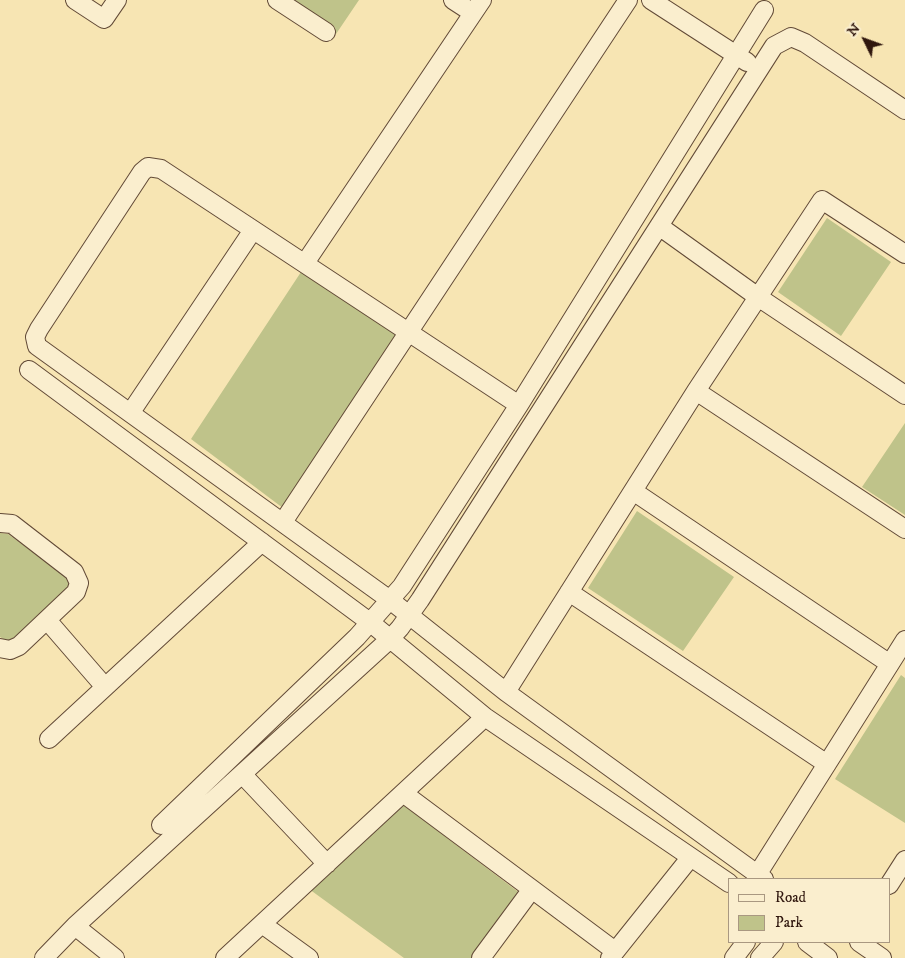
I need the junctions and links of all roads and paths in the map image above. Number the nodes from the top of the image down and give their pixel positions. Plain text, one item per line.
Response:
1 (75, 0) edge
2 (117, 0) edge
3 (276, 0) edge
4 (453, 0) edge
5 (628, 0) edge
6 (652, 0) edge
7 (477, 7) edge
8 (764, 10) dead end
9 (326, 32) dead end
10 (737, 56) junction
11 (758, 70) junction
12 (905, 110) edge
13 (660, 226) junction
14 (253, 230) junction
15 (905, 254) edge
16 (304, 264) junction
17 (758, 297) junction
18 (410, 333) junction
19 (29, 370) dead end
20 (696, 391) junction
21 (905, 394) edge
22 (519, 405) junction
23 (131, 412) junction
24 (633, 491) junction
25 (283, 522) junction
26 (0, 523) edge
27 (905, 529) edge
28 (262, 542) junction
29 (569, 592) junction
30 (390, 600) junction
31 (409, 616) junction
32 (46, 620) junction
33 (371, 623) junction
34 (390, 639) junction
35 (905, 640) edge
36 (0, 648) edge
37 (890, 664) junction
38 (105, 686) junction
39 (506, 692) junction
40 (485, 717) junction
41 (49, 739) dead end
42 (827, 764) junction
43 (242, 774) junction
44 (403, 793) junction
45 (160, 825) dead end
46 (690, 858) junction
47 (905, 860) edge
48 (327, 864) junction
49 (760, 877) edge
50 (728, 882) edge
51 (890, 883) edge
52 (532, 889) junction
53 (262, 924) junction
54 (75, 926) junction
55 (745, 943) edge
56 (773, 943) edge
57 (808, 943) edge
58 (860, 943) edge
59 (612, 954) edge
60 (44, 958) edge
61 (115, 958) edge
62 (225, 958) edge
63 (309, 958) edge
64 (481, 958) edge
65 (734, 958) edge
66 (760, 958) edge
67 (828, 958) edge
68 (882, 958) edge

1 - 2 street
3 - 9 street
4 - 7 street
5 - 18 street
6 - 10 street
7 - 16 street
8 - 10 street
10 - 11 street
10 - 22 street
11 - 12 street
11 - 13 street
13 - 17 street
13 - 31 street
14 - 16 street
14 - 23 street
14 - 23 street
15 - 17 street
16 - 18 street
17 - 20 street
17 - 21 street
18 - 22 street
18 - 25 street
19 - 28 street
20 - 24 street
20 - 27 street
22 - 30 street
23 - 25 street
24 - 29 street
24 - 37 street
25 - 30 street
26 - 32 street
28 - 33 street
28 - 38 street
29 - 39 street
29 - 42 street
30 - 31 street
30 - 33 street
31 - 34 street
31 - 39 street
32 - 36 street
32 - 38 street
33 - 34 street
33 - 45 street
34 - 40 street
34 - 43 street
35 - 37 street
37 - 42 street
38 - 41 street
39 - 49 street
40 - 44 street
40 - 46 street
42 - 49 street
43 - 48 street
43 - 54 street
44 - 48 street
44 - 52 street
46 - 50 street
46 - 59 street
47 - 51 street
48 - 53 street
52 - 59 street
52 - 64 street
53 - 62 street
53 - 63 street
54 - 60 street
54 - 61 street
55 - 65 street
56 - 66 street
57 - 67 street
58 - 68 street

